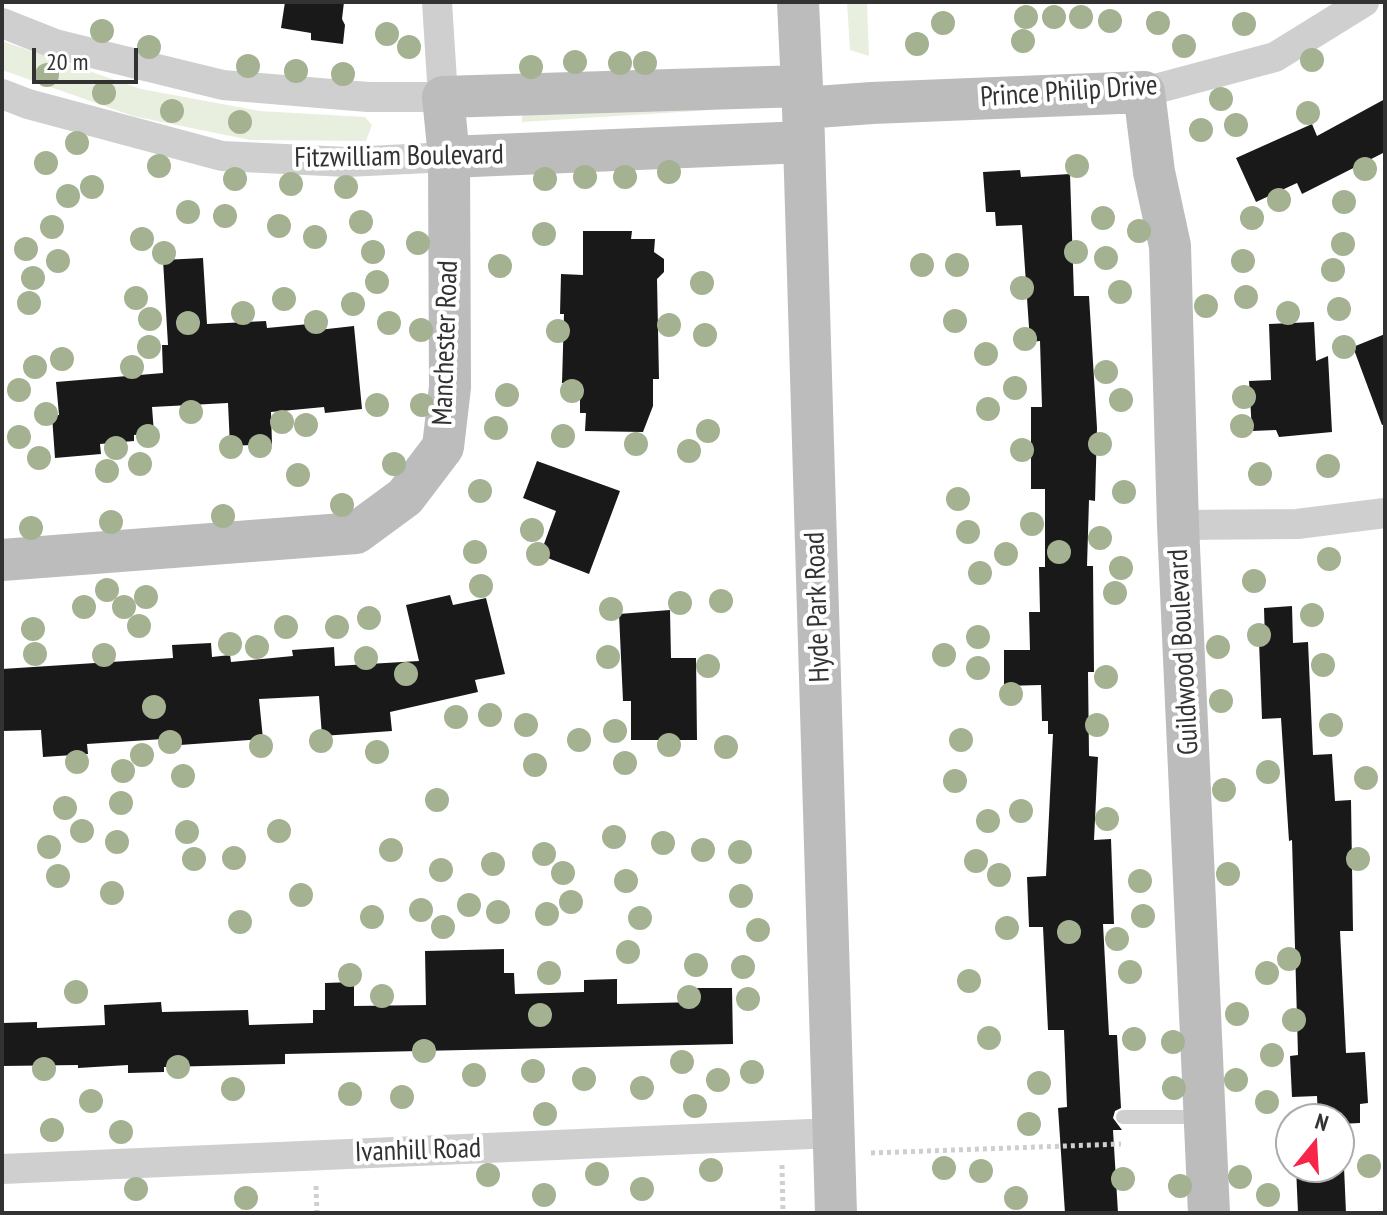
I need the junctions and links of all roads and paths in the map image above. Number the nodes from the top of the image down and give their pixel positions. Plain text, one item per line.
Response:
1 (437, 2) edge
2 (798, 2) edge
3 (1364, 2) edge
4 (2, 23) edge
5 (1144, 92) junction
6 (2, 94) edge
7 (443, 97) junction
8 (803, 112) junction
9 (449, 157) junction
10 (1385, 513) edge
11 (1178, 525) junction
12 (2, 560) edge
13 (1123, 1117) dead end
14 (1205, 1117) junction
15 (781, 1136) junction
16 (834, 1144) junction
17 (1122, 1144) dead end
18 (2, 1169) edge
19 (316, 1181) dead end
20 (317, 1213) edge
21 (783, 1213) edge
22 (836, 1213) edge
23 (1209, 1213) edge

1 - 7 street, Manchester Road
2 - 8 street, Hyde Park Road
3 - 5 street, Prince Philip Drive
4 - 7 street
5 - 8 street, Prince Philip Drive
5 - 11 street, Guildwood Boulevard
6 - 9 street, Fitzwilliam Boulevard
7 - 8 street
7 - 9 street, Manchester Road
8 - 9 street, Fitzwilliam Boulevard
8 - 16 street, Hyde Park Road
9 - 12 street, Manchester Road
10 - 11 street
11 - 14 street, Guildwood Boulevard
13 - 14 lane
14 - 23 street, Guildwood Boulevard
15 - 16 street, Ivanhill Road
15 - 18 street, Ivanhill Road
15 - 21 path
16 - 17 path
16 - 22 street, Hyde Park Road
19 - 20 path

